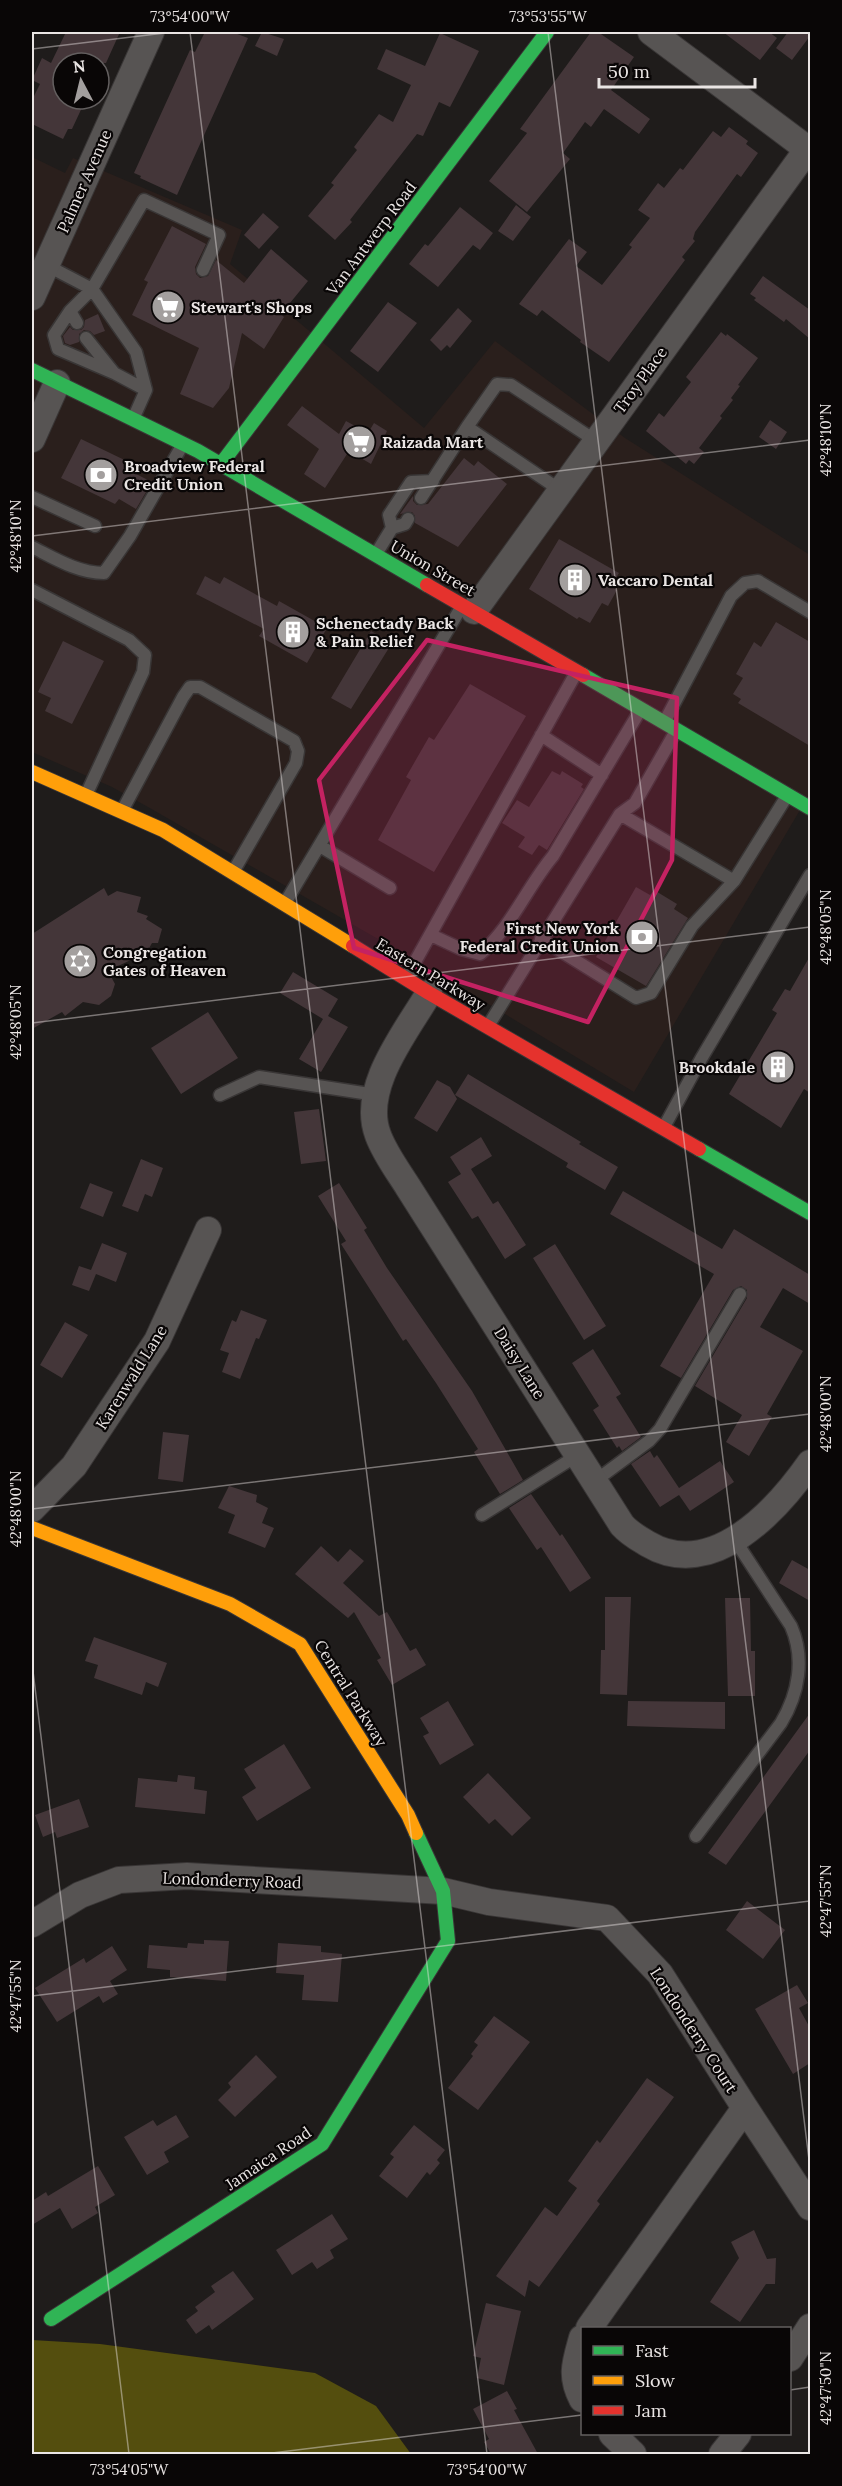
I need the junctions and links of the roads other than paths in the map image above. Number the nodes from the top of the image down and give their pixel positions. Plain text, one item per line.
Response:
1 (151, 32) edge
2 (547, 32) edge
3 (651, 32) edge
4 (809, 151) edge
5 (46, 265) junction
6 (203, 270) dead end
7 (92, 289) junction
8 (32, 297) edge
9 (70, 311) junction
10 (77, 323) dead end
11 (86, 338) dead end
12 (32, 370) edge
13 (114, 373) junction
14 (57, 384) junction
15 (146, 390) junction
16 (133, 419) junction
17 (467, 427) junction
18 (32, 439) edge
19 (596, 441) junction
20 (183, 443) junction
21 (221, 464) junction
22 (433, 481) junction
23 (560, 490) junction
24 (32, 496) edge
25 (421, 498) dead end
26 (408, 519) dead end
27 (95, 526) dead end
28 (392, 528) junction
29 (32, 547) edge
30 (376, 555) junction
31 (33, 594) edge
32 (468, 608) junction
33 (810, 612) edge
34 (578, 671) junction
35 (641, 709) junction
36 (671, 726) junction
37 (541, 735) junction
38 (32, 772) edge
39 (602, 775) junction
40 (788, 795) junction
41 (85, 796) junction
42 (810, 808) edge
43 (121, 812) junction
44 (620, 814) junction
45 (320, 846) junction
46 (233, 873) junction
47 (810, 875) edge
48 (734, 880) junction
49 (390, 888) dead end
50 (285, 904) junction
51 (431, 935) junction
52 (541, 939) junction
53 (405, 979) junction
54 (429, 993) junction
55 (488, 1027) junction
56 (220, 1095) dead end
57 (376, 1095) junction
58 (663, 1128) junction
59 (810, 1213) edge
60 (207, 1230) dead end
61 (740, 1294) dead end
62 (578, 1455) junction
63 (810, 1463) edge
64 (595, 1481) junction
65 (32, 1509) edge
66 (482, 1515) dead end
67 (32, 1528) edge
68 (735, 1540) junction
69 (696, 1836) dead end
70 (443, 1891) junction
71 (32, 1924) edge
72 (745, 2108) junction
73 (810, 2206) edge
74 (51, 2319) dead end
75 (590, 2327) edge
76 (810, 2327) edge
77 (581, 2342) edge
78 (791, 2355) edge
79 (581, 2397) edge
80 (614, 2435) edge
81 (736, 2435) edge
82 (633, 2454) edge
83 (722, 2454) edge

1 - 5 street, Palmer Avenue
2 - 21 street, Van Antwerp Road
3 - 4 street
4 - 19 street, Troy Place
5 - 7 lane
5 - 8 street, Palmer Avenue
6 - 7 lane
7 - 9 lane
7 - 15 lane
9 - 10 lane
9 - 13 lane
11 - 13 lane
12 - 14 street, Union Street
13 - 15 lane
14 - 16 street, Union Street
14 - 18 street
15 - 16 lane
16 - 20 street, Union Street
17 - 19 lane
17 - 22 lane
17 - 23 lane
19 - 23 street, Troy Place
20 - 21 street, Union Street
20 - 29 lane
21 - 30 street, Union Street
22 - 25 lane
22 - 28 lane
23 - 32 street, Troy Place
24 - 27 lane
26 - 28 lane
28 - 30 lane
30 - 32 street, Union Street
31 - 41 lane
32 - 34 street, Union Street
32 - 45 lane
33 - 36 lane
34 - 35 street, Union Street
34 - 37 lane
35 - 36 street, Union Street
35 - 39 lane
36 - 40 street, Union Street
36 - 44 lane
37 - 39 lane
37 - 51 lane
38 - 41 street, Eastern Parkway
39 - 51 lane
40 - 42 street, Union Street
40 - 48 lane
41 - 43 street, Eastern Parkway
43 - 46 street, Eastern Parkway
43 - 46 lane
44 - 48 lane
44 - 52 lane
45 - 49 lane
45 - 50 lane
46 - 50 street, Eastern Parkway
47 - 58 lane
48 - 52 lane
50 - 53 street, Eastern Parkway
51 - 53 lane
52 - 55 lane
53 - 54 street, Eastern Parkway
54 - 55 street, Eastern Parkway
54 - 57 street, Daisy Lane
55 - 58 street, Eastern Parkway
56 - 57 lane
57 - 62 street, Daisy Lane
58 - 59 street, Eastern Parkway
60 - 65 street, Karenwald Lane
61 - 64 lane
62 - 64 street, Daisy Lane
62 - 66 lane
63 - 68 street, Daisy Lane
64 - 68 street, Daisy Lane
67 - 70 street, Central Parkway
68 - 69 lane
70 - 71 street, Londonderry Road
70 - 72 street, Londonderry Court
70 - 74 street, Jamaica Road
72 - 73 street, Londonderry Court
72 - 75 street, Londonderry Court
76 - 78 street
77 - 79 street
80 - 82 street
81 - 83 street

